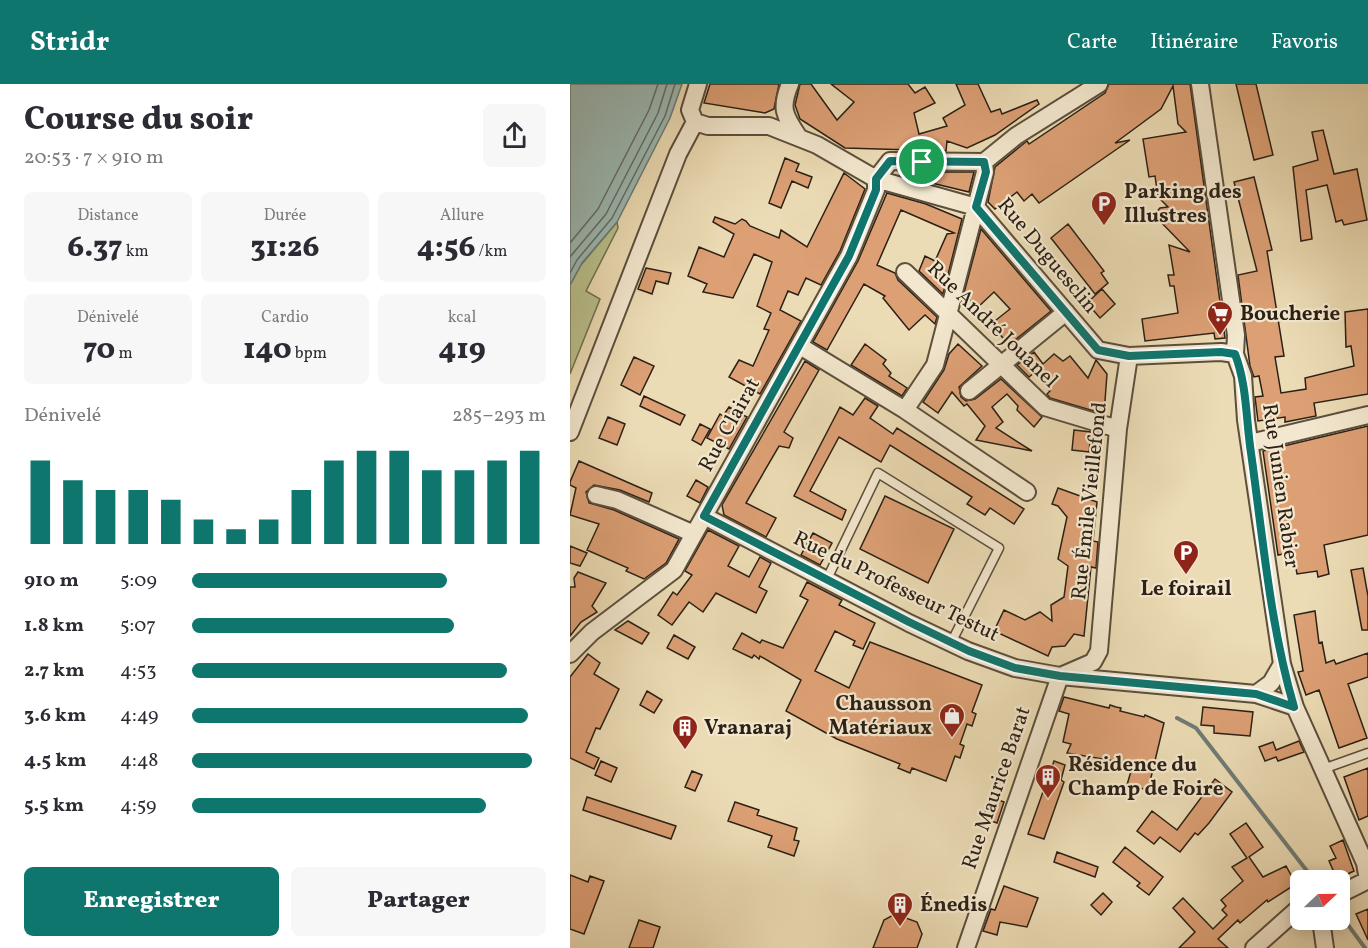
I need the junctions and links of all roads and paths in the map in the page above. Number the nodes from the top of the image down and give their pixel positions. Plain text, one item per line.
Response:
1 (698, 84) edge
2 (790, 84) edge
3 (1100, 84) edge
4 (1200, 84) edge
5 (695, 122) junction
6 (798, 136) junction
7 (984, 162) junction
8 (876, 179) junction
9 (976, 207) junction
10 (906, 272) dead end
11 (1066, 312) junction
12 (948, 314) junction
13 (800, 346) junction
14 (1235, 354) junction
15 (1129, 356) junction
16 (1000, 365) junction
17 (969, 390) dead end
18 (905, 411) junction
19 (1368, 415) edge
20 (1118, 429) junction
21 (570, 432) edge
22 (1250, 443) junction
23 (1027, 492) dead end
24 (596, 495) dead end
25 (704, 516) junction
26 (694, 534) junction
27 (826, 581) junction
28 (951, 643) junction
29 (1099, 651) junction
30 (570, 654) edge
31 (1282, 664) junction
32 (1060, 676) junction
33 (1120, 682) junction
34 (1256, 694) junction
35 (1294, 707) junction
36 (1368, 753) edge
37 (1323, 769) junction
38 (1368, 880) edge
39 (1350, 889) edge
40 (1290, 916) edge
41 (1322, 930) edge
42 (966, 948) edge
43 (1254, 948) edge
44 (1325, 948) edge

1 - 5 street
2 - 6 street
3 - 7 street
4 - 14 street, Rue Junien Rabier
5 - 6 street, Rue Duguesclin
5 - 21 street
6 - 8 street, Rue Duguesclin
7 - 8 street
7 - 9 street
8 - 9 street, Rue Duguesclin
8 - 13 street, Rue Clairat
9 - 11 street, Rue Duguesclin
9 - 12 street
10 - 12 street, Rue André Jouanel
11 - 15 street, Rue Duguesclin
11 - 16 street
12 - 16 street, Rue André Jouanel
12 - 18 street
13 - 18 street
13 - 25 street, Rue Clairat
14 - 15 street, Rue Duguesclin
14 - 22 street, Rue Junien Rabier
15 - 20 street, Rue Émile Vieillefond
16 - 17 street
16 - 20 street, Rue André Jouanel
18 - 23 street
19 - 22 street
20 - 29 street, Rue Émile Vieillefond
22 - 31 street, Rue Junien Rabier
24 - 26 street
25 - 26 street, Rue Clairat
25 - 27 street, Rue du Professeur Testut
26 - 30 street, Rue Clairat
27 - 28 street, Rue du Professeur Testut
27 - 28 lane
28 - 32 street, Rue du Professeur Testut
29 - 32 street
29 - 33 street
31 - 34 street
31 - 35 street, Rue Junien Rabier
32 - 33 street, Rue du Professeur Testut
32 - 42 street, Rue Maurice Barat
33 - 34 street, Rue du Professeur Testut
34 - 35 street, Rue du Professeur Testut
35 - 37 street, Rue Junien Rabier
36 - 37 lane
37 - 38 street, Rue Junien Rabier
38 - 39 street
40 - 43 street
41 - 44 street

